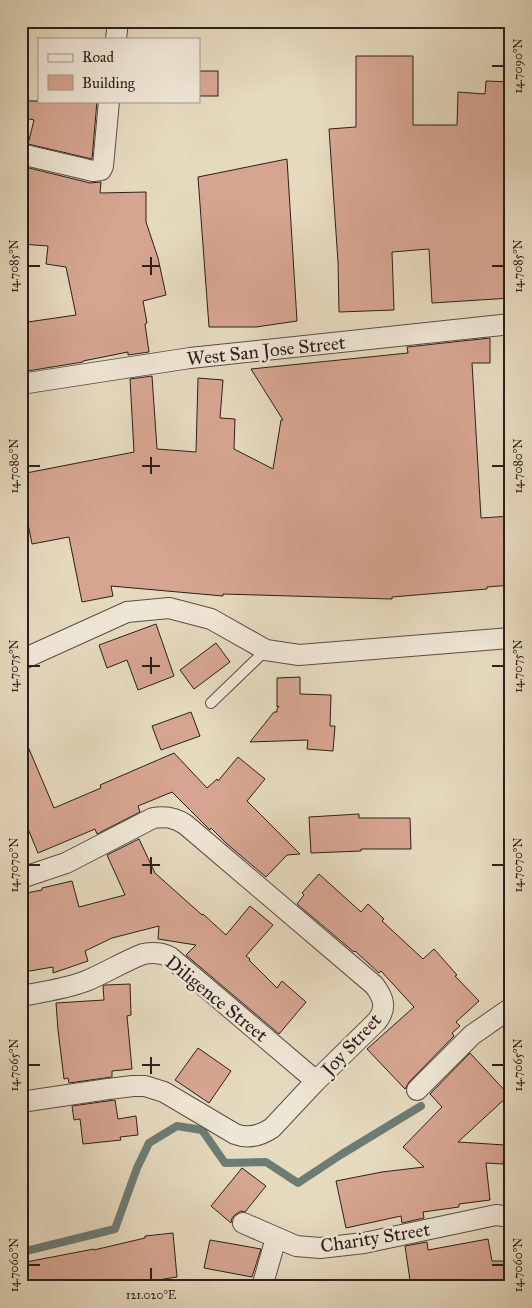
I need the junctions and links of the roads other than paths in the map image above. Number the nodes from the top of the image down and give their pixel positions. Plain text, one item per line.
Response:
1 (118, 21) edge
2 (116, 38) edge
3 (110, 102) edge
4 (21, 154) edge
5 (511, 324) edge
6 (21, 384) edge
7 (511, 638) edge
8 (266, 650) junction
9 (21, 660) edge
10 (211, 703) dead end
11 (21, 878) edge
12 (21, 996) edge
13 (511, 1008) edge
14 (316, 1081) junction
15 (417, 1090) dead end
16 (21, 1102) edge
17 (511, 1217) edge
18 (243, 1223) dead end
19 (276, 1238) junction
20 (262, 1287) edge

1 - 2 street
3 - 4 street
5 - 6 street, West San Jose Street
7 - 8 street
8 - 9 street
8 - 10 lane
11 - 14 street, Joy Street
12 - 14 street, Diligence Street
13 - 15 street
14 - 16 street, Joy Street
17 - 19 street, Charity Street
18 - 19 street, Charity Street
19 - 20 street

